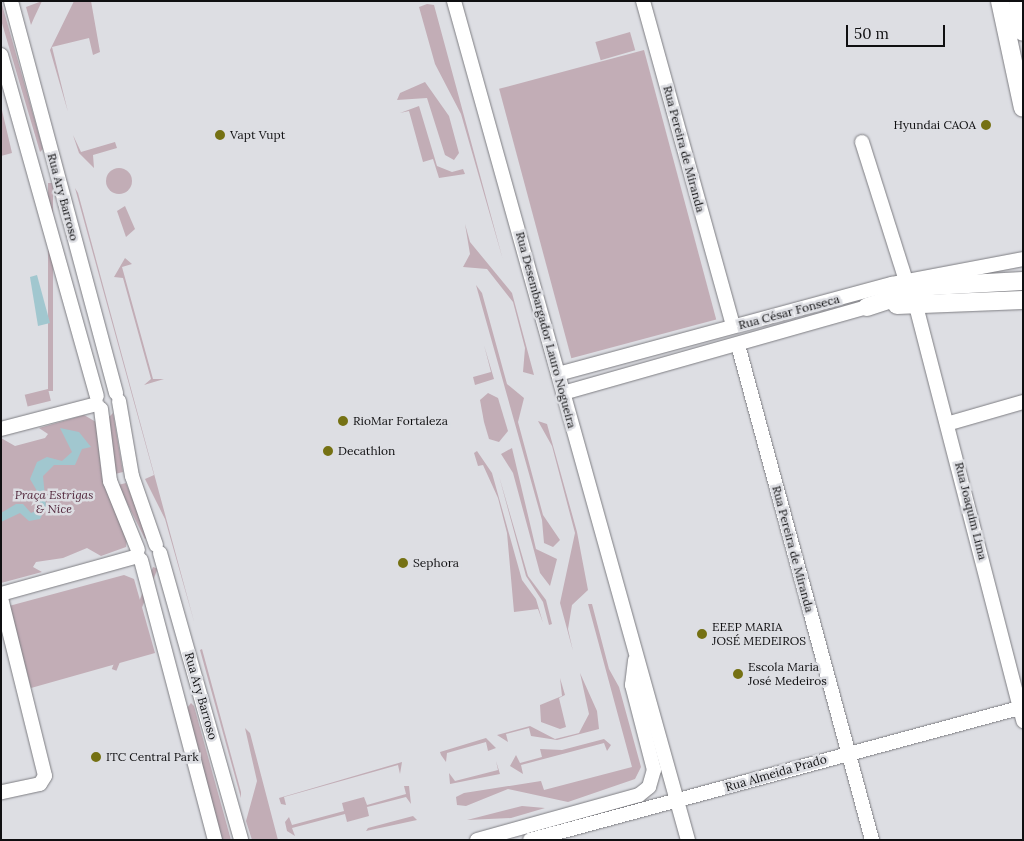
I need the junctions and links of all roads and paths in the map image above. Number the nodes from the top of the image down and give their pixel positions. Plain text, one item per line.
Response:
1 (11, 1) edge
2 (454, 1) edge
3 (643, 1) edge
4 (1000, 1) edge
5 (1018, 1) edge
6 (1023, 32) edge
7 (1, 55) edge
8 (1023, 108) edge
9 (862, 142) dead end
10 (54, 165) junction
11 (33, 167) junction
12 (1023, 259) edge
13 (906, 281) junction
14 (1023, 281) edge
15 (1023, 300) edge
16 (915, 302) junction
17 (867, 307) junction
18 (733, 326) junction
19 (738, 345) junction
20 (558, 374) junction
21 (562, 393) junction
22 (117, 397) junction
23 (1023, 402) edge
24 (98, 403) junction
25 (950, 423) junction
26 (1, 429) edge
27 (158, 549) junction
28 (139, 556) junction
29 (1, 594) edge
30 (1, 598) edge
31 (635, 660) junction
32 (198, 684) junction
33 (176, 689) junction
34 (1022, 712) edge
35 (848, 753) junction
36 (1, 792) edge
37 (677, 800) junction
38 (215, 840) edge
39 (240, 840) edge
40 (477, 840) edge
41 (530, 840) edge
42 (688, 840) edge
43 (872, 840) edge

1 - 10 street, Rua Ary Barroso
2 - 20 street, Rua Desembargador Lauro Nogueira
3 - 18 street, Rua Pereira de Miranda
4 - 8 main road
5 - 6 main road
7 - 11 street, Rua Ary Barroso
9 - 13 street
10 - 11 street
10 - 22 street, Rua Ary Barroso
11 - 24 street, Rua Ary Barroso
12 - 13 street, Rua César Fonseca
13 - 18 street, Rua César Fonseca
14 - 17 main road
15 - 16 main road
16 - 17 main road
16 - 25 street, Rua Joaquim Lima
17 - 19 street, Rua César Fonseca
18 - 20 street, Rua César Fonseca
19 - 21 street, Rua César Fonseca
19 - 35 street, Rua Pereira de Miranda
20 - 21 street, Rua Desembargador Lauro Nogueira
21 - 31 street, Rua Desembargador Lauro Nogueira
22 - 24 street
22 - 24 street
22 - 27 street, Rua Ary Barroso
23 - 25 street
24 - 26 street
24 - 28 street, Rua Ary Barroso
25 - 34 street, Rua Joaquim Lima
27 - 28 street
27 - 32 street, Rua Ary Barroso
28 - 29 street
28 - 33 street, Rua Ary Barroso
30 - 36 street
31 - 37 street, Rua Desembargador Lauro Nogueira
31 - 40 street, Rua Desembargador Lauro Nogueira
32 - 33 street
32 - 39 street, Rua Ary Barroso
33 - 38 street, Rua Ary Barroso
34 - 35 street, Rua Almeida Prado
35 - 37 street, Rua Almeida Prado
35 - 43 street, Rua Pereira de Miranda
37 - 41 street, Rua Almeida Prado
37 - 42 street, Rua Desembargador Lauro Nogueira

